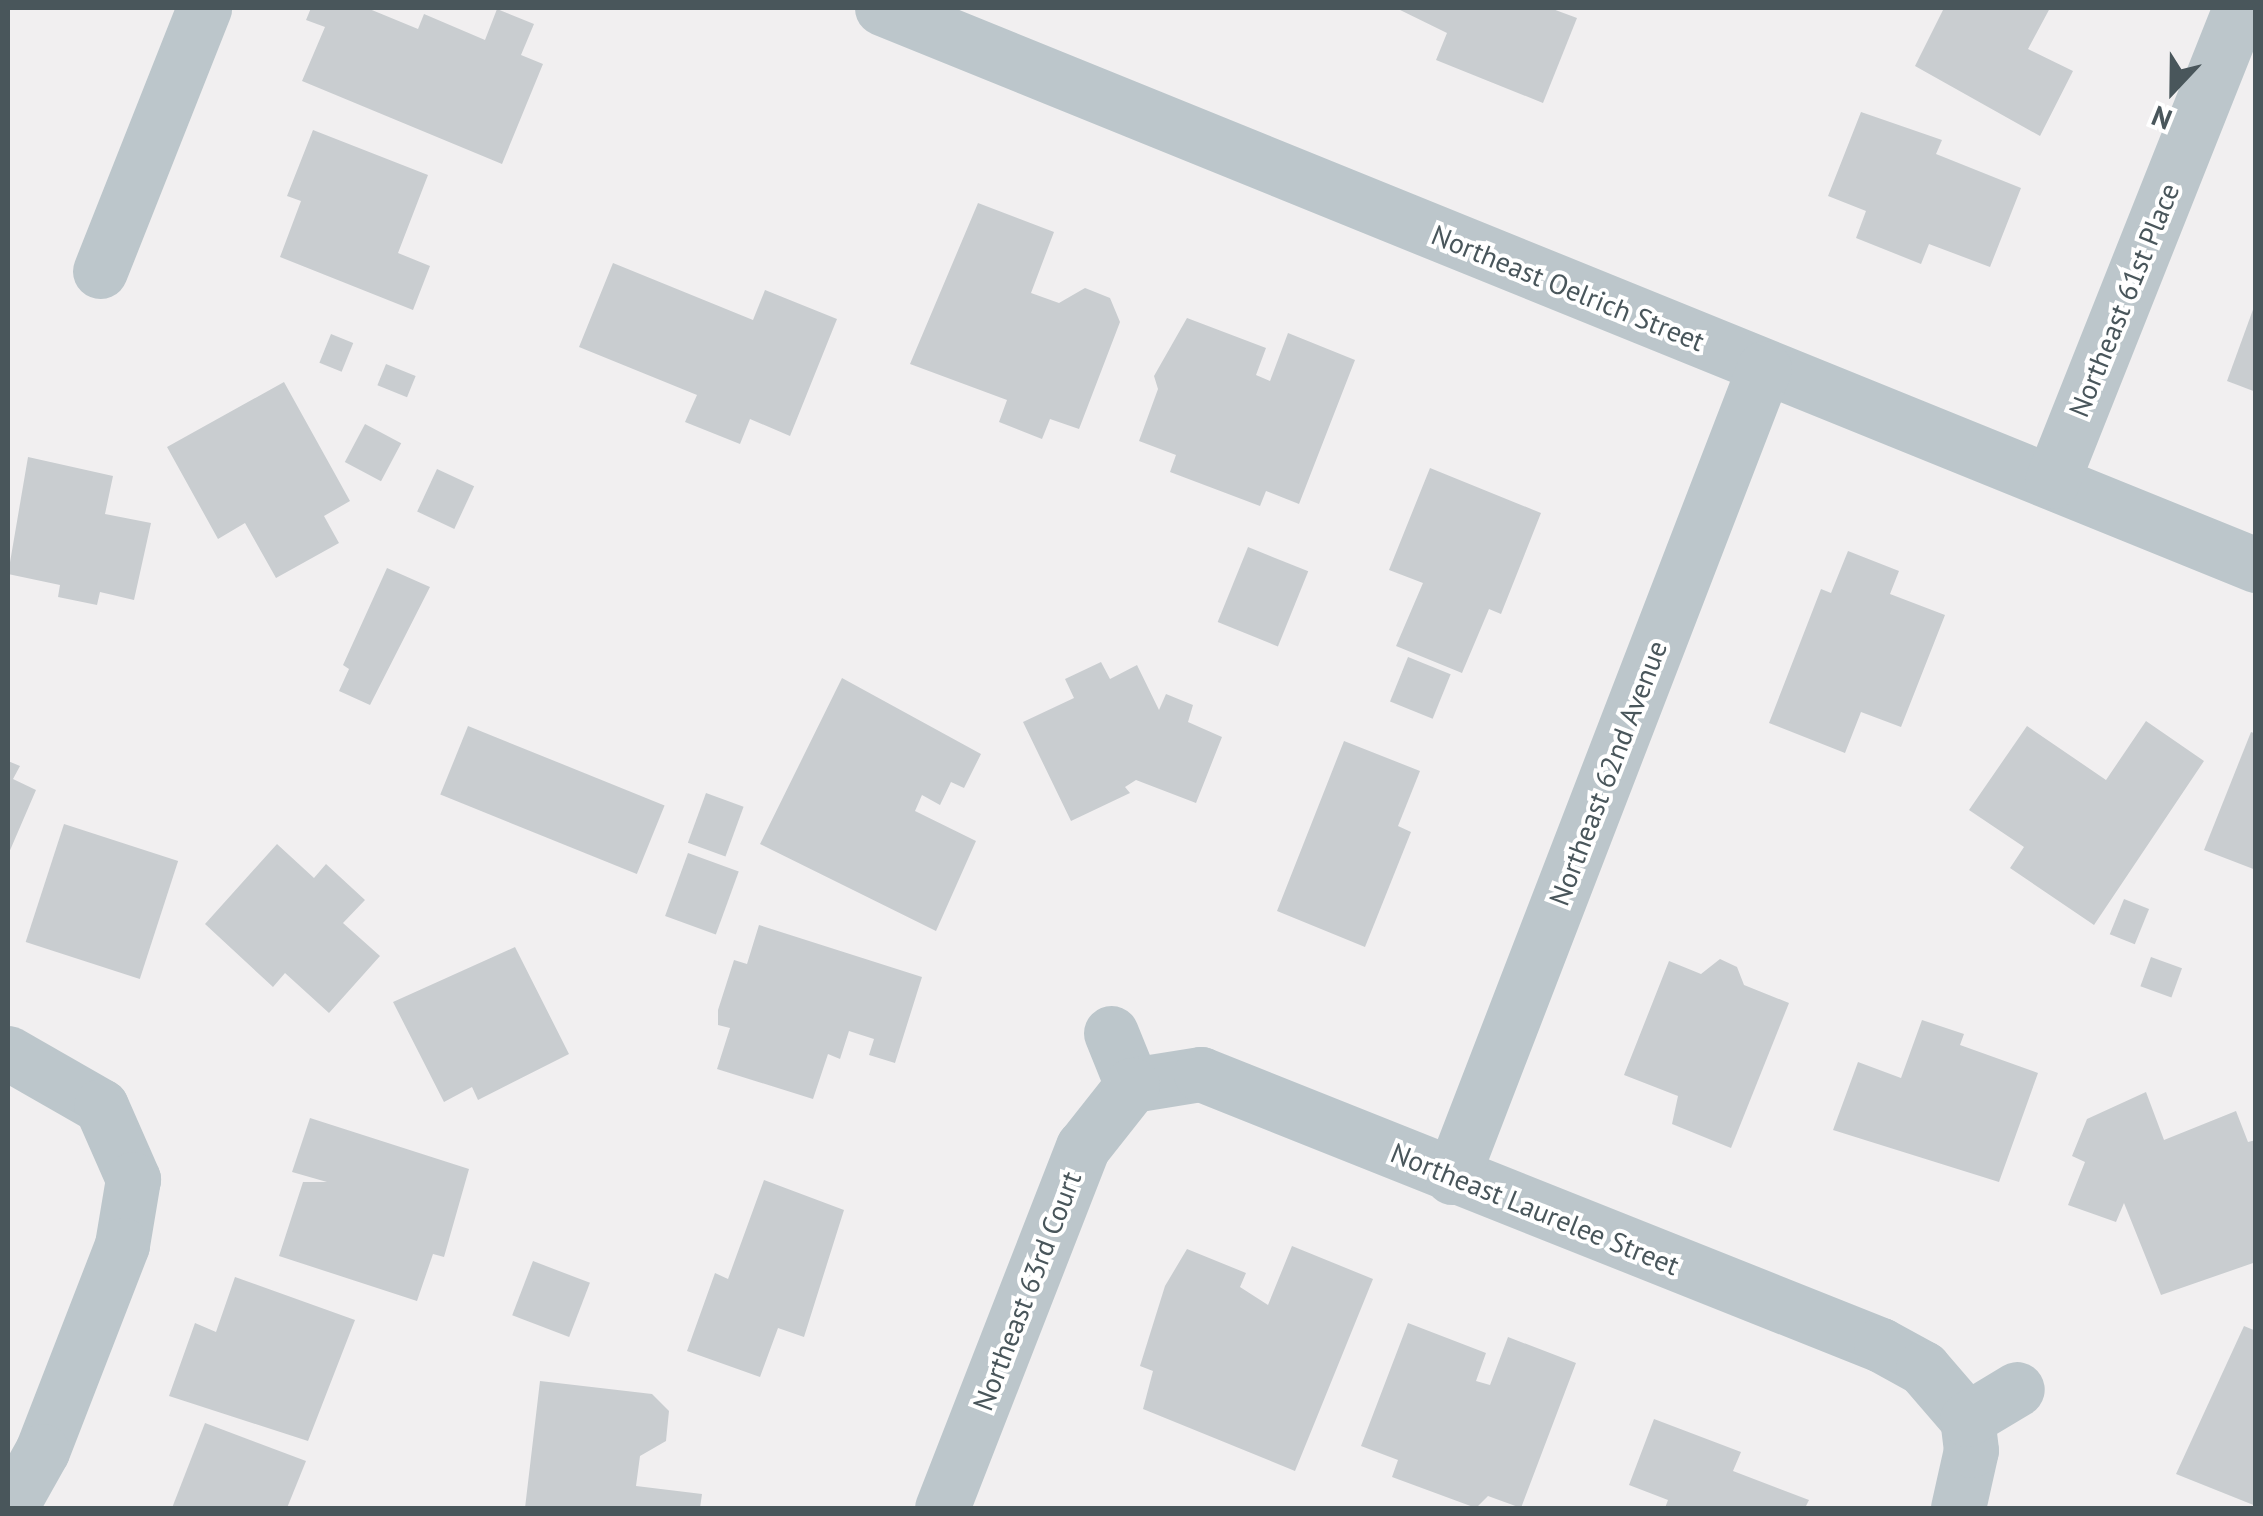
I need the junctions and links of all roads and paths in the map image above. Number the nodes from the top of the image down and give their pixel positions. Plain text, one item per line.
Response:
1 (204, 8) edge
2 (882, 8) edge
3 (2240, 8) edge
4 (100, 271) dead end
5 (1764, 368) junction
6 (2052, 481) junction
7 (2256, 565) edge
8 (1111, 1033) dead end
9 (8, 1053) edge
10 (1132, 1085) junction
11 (1452, 1178) junction
12 (2017, 1388) dead end
13 (1967, 1419) junction
14 (10, 1508) edge
15 (942, 1508) edge
16 (1958, 1508) edge

1 - 4 street
2 - 5 street, Northeast Oelrich Street
3 - 6 street, Northeast 61st Place
5 - 6 street, Northeast Oelrich Street
5 - 11 street, Northeast 62nd Avenue
6 - 7 street, Northeast Oelrich Street
8 - 10 street
9 - 14 street
10 - 11 street, Northeast Laurelee Street
10 - 15 street, Northeast 63rd Court
11 - 13 street, Northeast Laurelee Street
12 - 13 street
13 - 16 street

